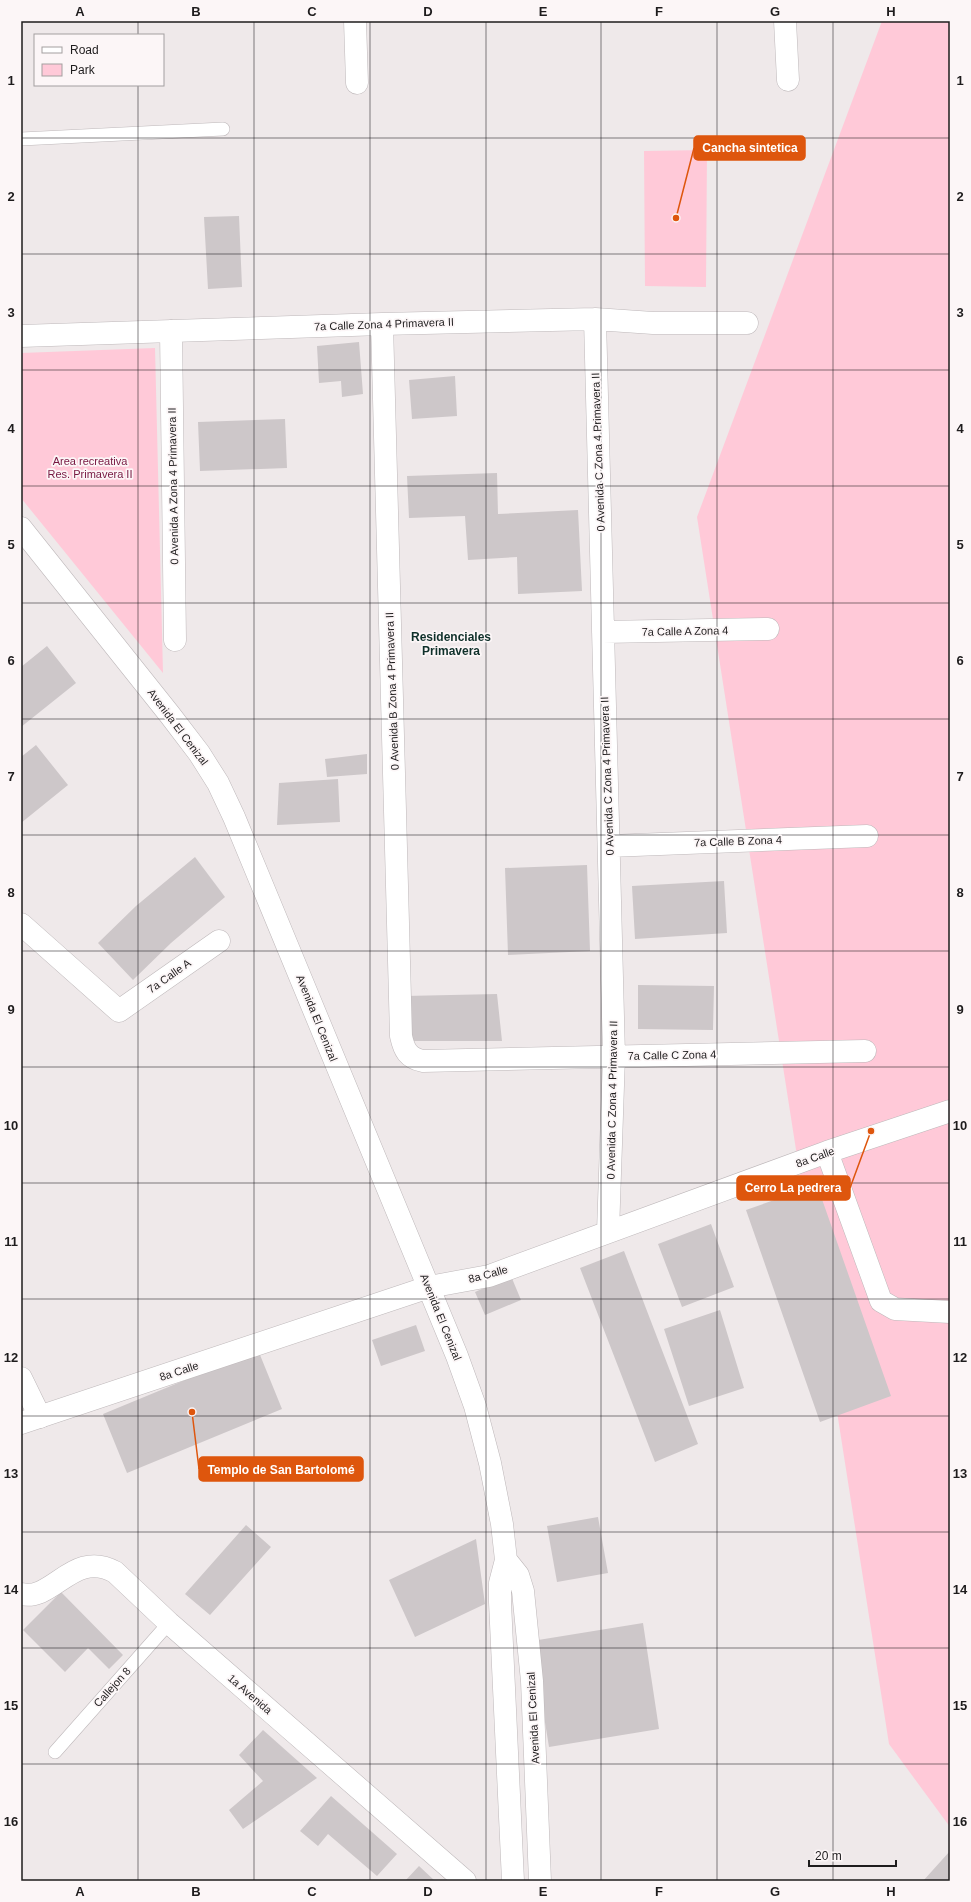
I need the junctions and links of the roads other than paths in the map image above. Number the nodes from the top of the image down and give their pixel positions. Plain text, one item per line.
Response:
1 (355, 21) edge
2 (785, 21) edge
3 (788, 80) dead end
4 (357, 83) dead end
5 (224, 130) dead end
6 (21, 139) edge
7 (595, 320) junction
8 (747, 323) dead end
9 (382, 324) junction
10 (170, 331) junction
11 (21, 336) edge
12 (21, 528) edge
13 (768, 629) dead end
14 (603, 632) junction
15 (175, 640) dead end
16 (867, 836) dead end
17 (609, 846) junction
18 (21, 924) edge
19 (219, 941) dead end
20 (865, 1051) dead end
21 (409, 1056) joint
22 (614, 1056) junction
23 (950, 1111) edge
24 (827, 1152) junction
25 (608, 1232) junction
26 (429, 1287) junction
27 (950, 1312) edge
28 (21, 1378) edge
29 (31, 1420) edge
30 (506, 1560) junction
31 (21, 1594) edge
32 (169, 1623) junction
33 (55, 1752) dead end
34 (465, 1881) edge
35 (513, 1881) edge
36 (540, 1881) edge

1 - 4 street
2 - 3 street
5 - 6 lane
7 - 8 street, 7a Calle Zona 4 Primavera II
7 - 9 street, 7a Calle Zona 4 Primavera II
7 - 14 street, 0 Avenida C Zona 4 Primavera II
9 - 10 street, 7a Calle Zona 4 Primavera II
9 - 21 street, 0 Avenida B Zona 4 Primavera II
10 - 11 street, 7a Calle Zona 4 Primavera II
10 - 15 street, 0 Avenida A Zona 4 Primavera II
12 - 26 street, Avenida El Cenizal
13 - 14 street, 7a Calle A Zona 4
14 - 17 street, 0 Avenida C Zona 4 Primavera II
16 - 17 street, 7a Calle B Zona 4
17 - 22 street, 0 Avenida C Zona 4 Primavera II
18 - 19 street, 7a Calle A
20 - 22 street, 7a Calle C Zona 4
21 - 22 street, 7a Calle C Zona 4
22 - 25 street, 0 Avenida C Zona 4 Primavera II
23 - 24 street, 8a Calle
24 - 25 street, 8a Calle
24 - 27 street
25 - 26 street, 8a Calle
26 - 29 street, 8a Calle
26 - 30 street, Avenida El Cenizal
28 - 29 street
30 - 35 street, Avenida El Cenizal
30 - 36 street, Avenida El Cenizal
31 - 32 street, 1a Avenida
32 - 33 lane, Callejon 8
32 - 34 street, 1a Avenida

